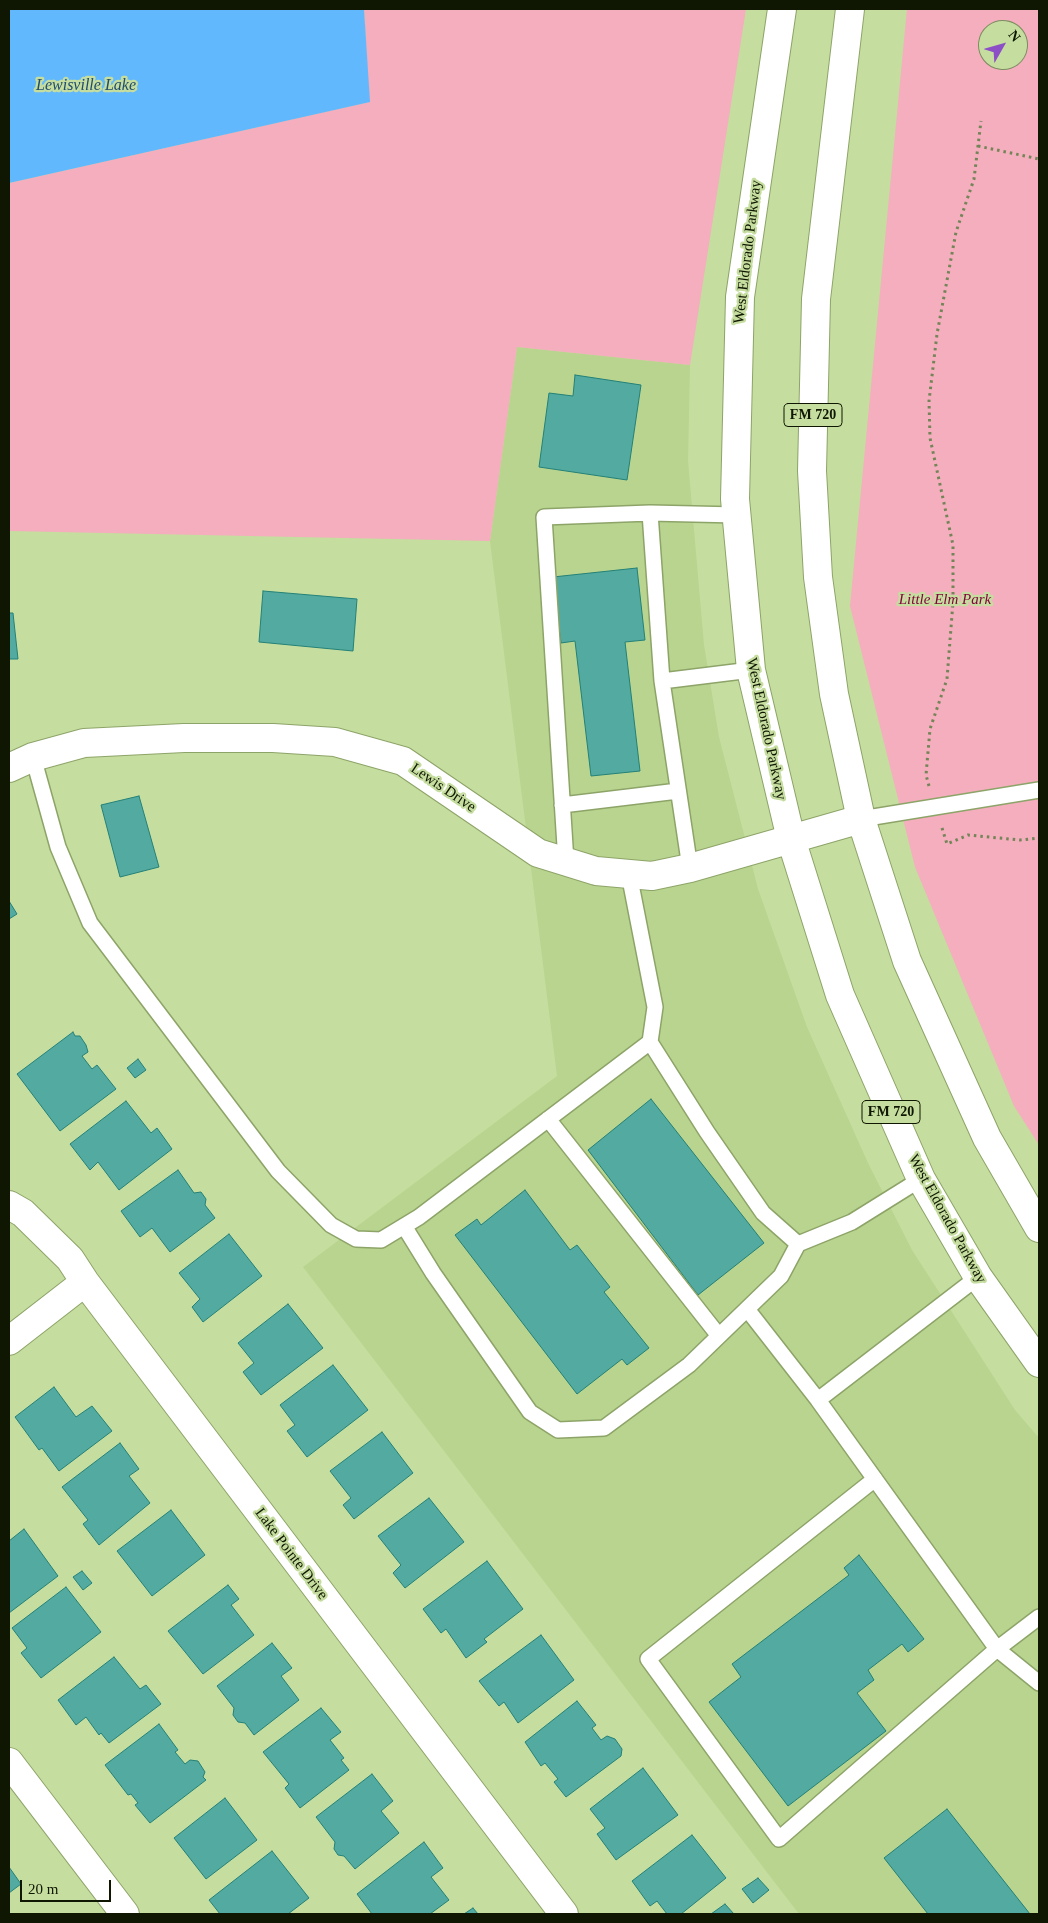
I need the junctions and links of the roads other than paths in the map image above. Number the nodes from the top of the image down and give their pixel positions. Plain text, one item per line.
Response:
1 (782, 9) edge
2 (850, 9) edge
3 (650, 514) junction
4 (737, 515) junction
5 (751, 670) junction
6 (662, 681) junction
7 (33, 757) junction
8 (9, 768) edge
9 (1039, 790) edge
10 (678, 791) junction
11 (562, 805) junction
12 (861, 819) junction
13 (791, 839) junction
14 (566, 862) junction
15 (690, 868) junction
16 (628, 874) junction
17 (650, 1042) junction
18 (548, 1119) junction
19 (921, 1180) junction
20 (9, 1205) edge
21 (404, 1226) junction
22 (1039, 1228) edge
23 (798, 1244) junction
24 (978, 1277) junction
25 (85, 1282) junction
26 (747, 1309) junction
27 (719, 1336) junction
28 (9, 1341) edge
29 (1039, 1363) edge
30 (818, 1400) junction
31 (875, 1479) junction
32 (1039, 1617) edge
33 (997, 1649) junction
34 (1039, 1683) edge
35 (9, 1762) edge
36 (125, 1914) edge
37 (564, 1914) edge

1 - 4 main road, West Eldorado Parkway / FM 720
2 - 12 main road, FM 720
3 - 4 lane
3 - 6 lane
3 - 11 lane
4 - 5 main road, West Eldorado Parkway / FM 720
5 - 6 lane
5 - 13 main road, West Eldorado Parkway / FM 720
6 - 10 lane
7 - 8 main road, Lewis Drive
7 - 14 main road, Lewis Drive
7 - 21 lane
9 - 12 lane
10 - 11 lane
10 - 15 lane
11 - 14 lane
12 - 13 main road, Lewis Drive
12 - 22 main road, FM 720
13 - 15 main road, Lewis Drive
13 - 19 main road, West Eldorado Parkway / FM 720
14 - 16 main road, Lewis Drive
15 - 16 main road, Lewis Drive
16 - 17 lane
17 - 18 lane
17 - 23 lane
18 - 21 lane
18 - 27 lane
19 - 23 lane
19 - 24 main road, West Eldorado Parkway / FM 720
20 - 25 main road, Lake Pointe Drive
21 - 27 lane
23 - 26 lane
24 - 29 main road, West Eldorado Parkway / FM 720
24 - 30 lane
25 - 28 main road
25 - 37 main road, Lake Pointe Drive
26 - 27 lane
26 - 30 lane
30 - 31 lane
31 - 33 lane
31 - 33 lane
32 - 33 lane
33 - 34 lane
35 - 36 main road

